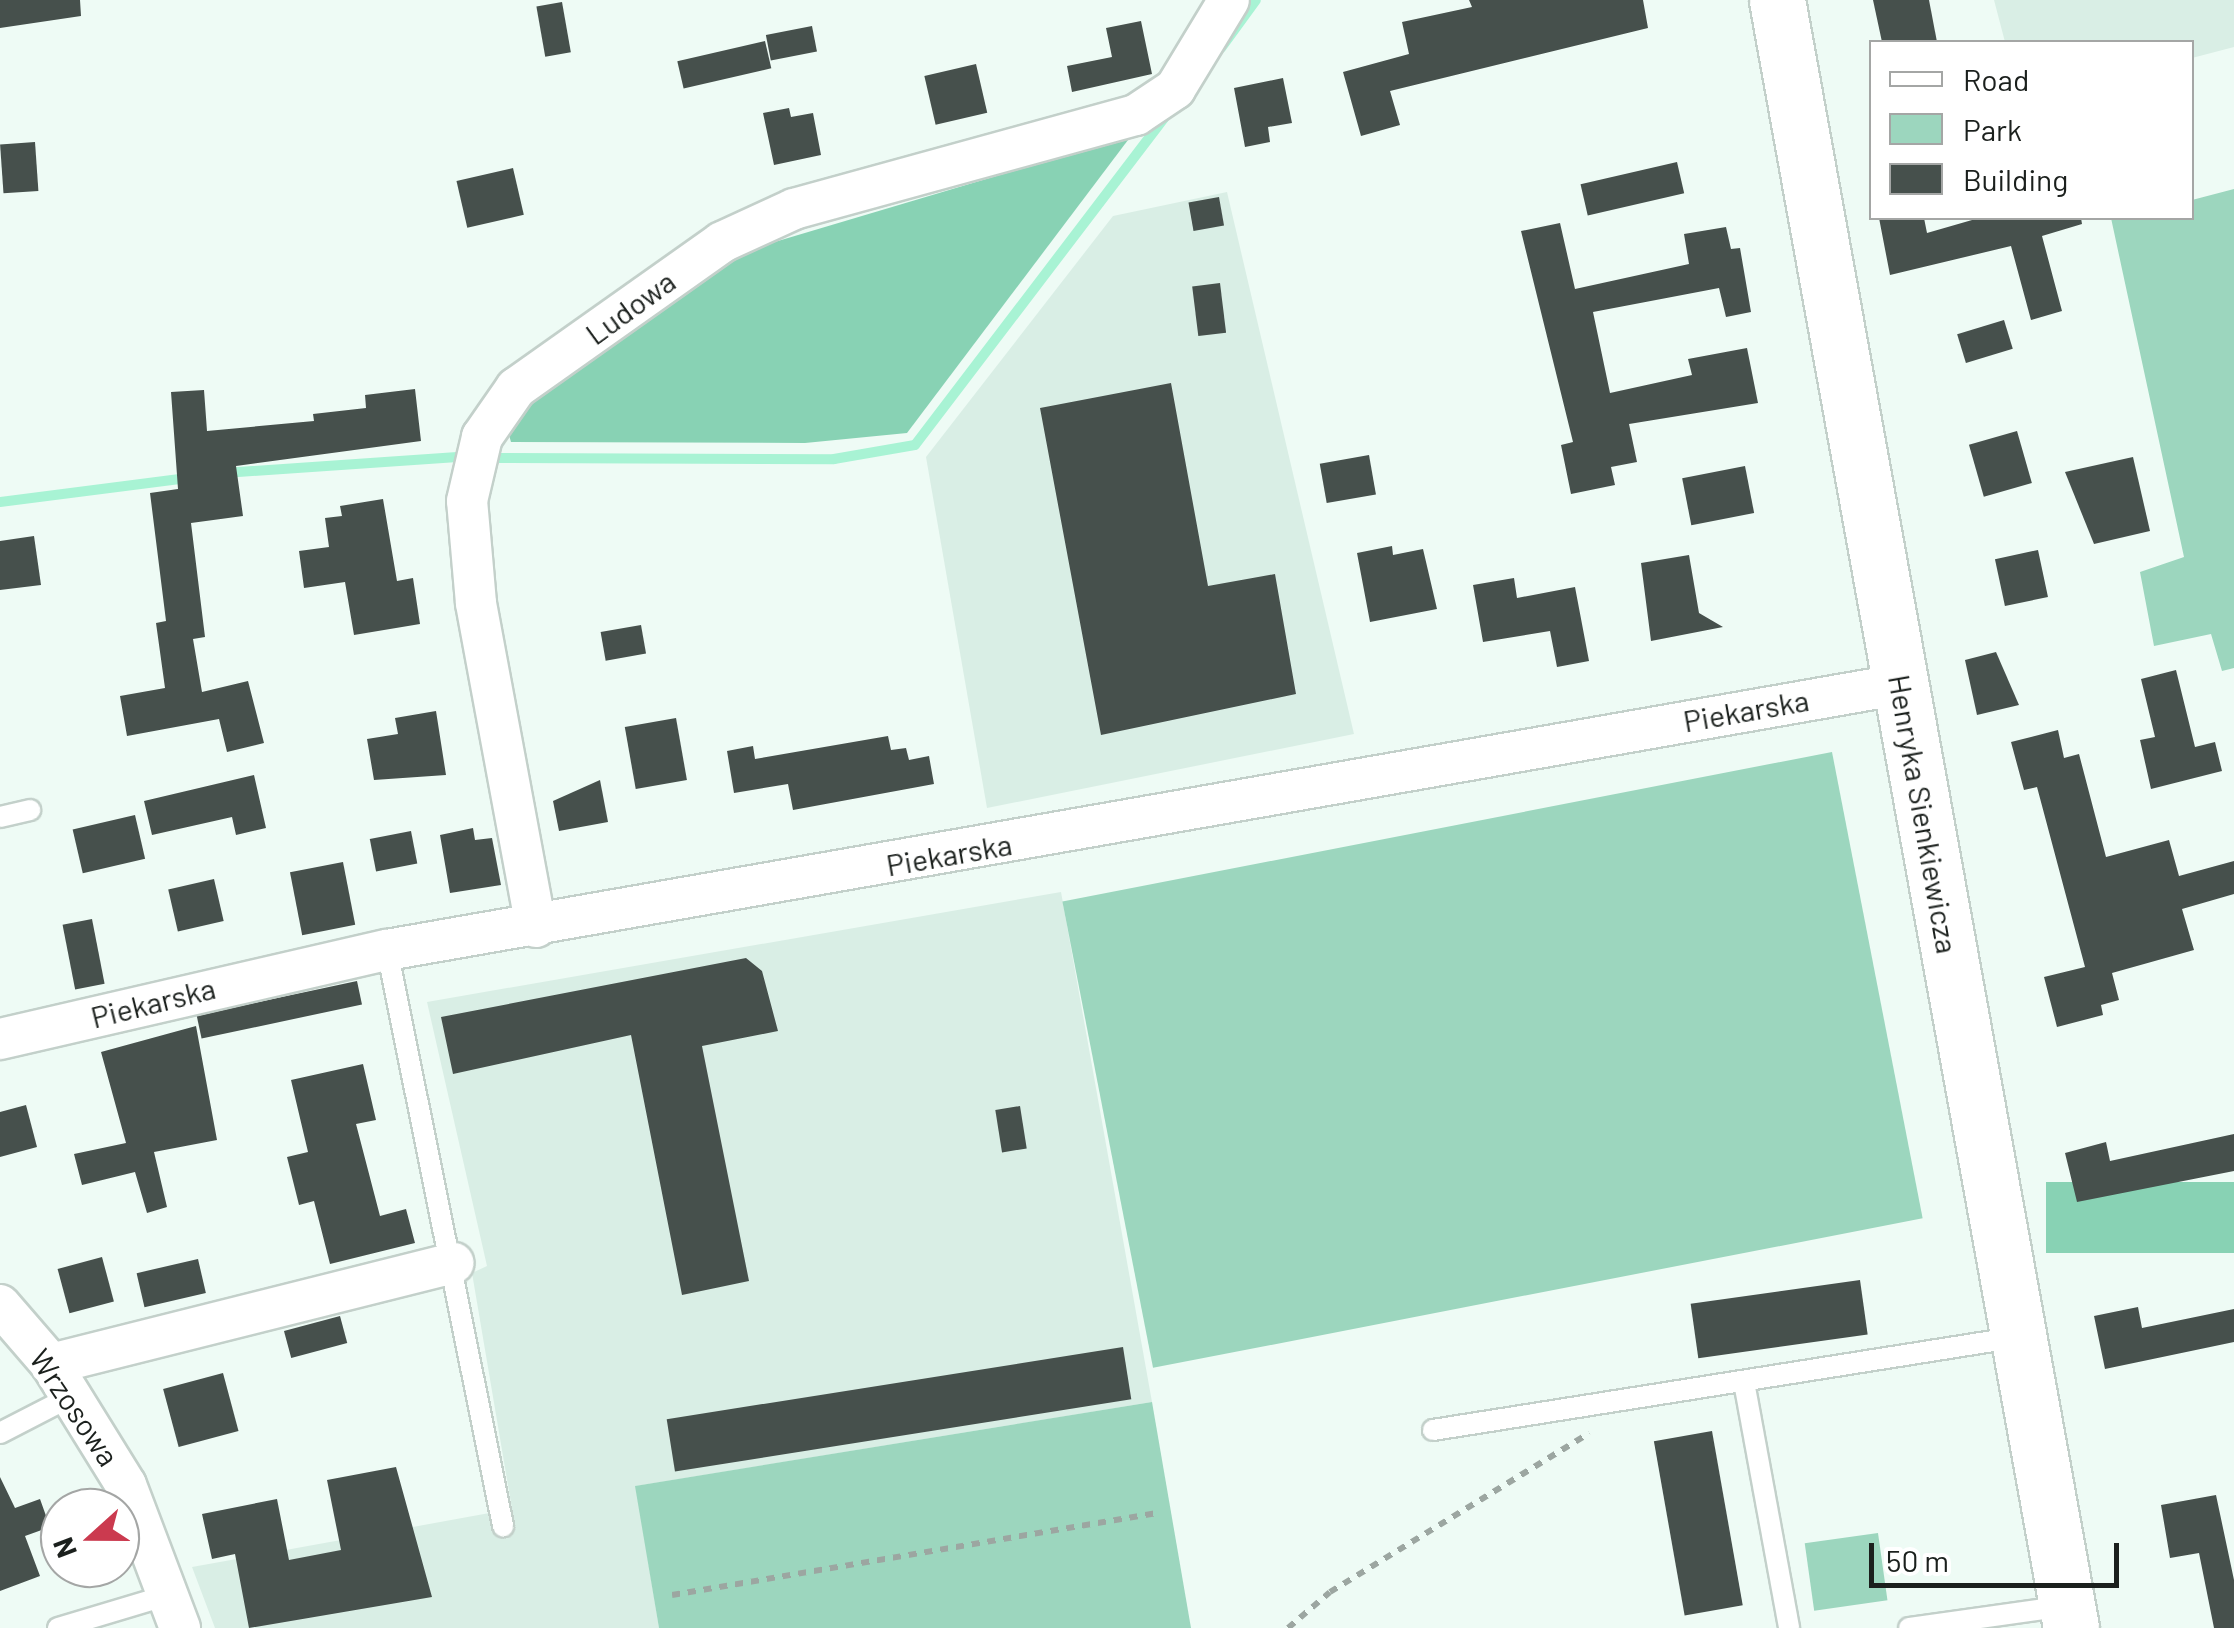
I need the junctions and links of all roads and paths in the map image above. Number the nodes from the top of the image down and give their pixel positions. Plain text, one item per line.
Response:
1 (1229, 0) edge
2 (1777, 0) edge
3 (1900, 684) junction
4 (30, 810) dead end
5 (0, 817) edge
6 (536, 927) junction
7 (387, 950) junction
8 (0, 1039) edge
9 (454, 1263) junction
10 (0, 1305) edge
11 (2018, 1337) junction
12 (61, 1380) junction
13 (1744, 1382) junction
14 (1593, 1405) junction
15 (1433, 1430) dead end
16 (0, 1434) edge
17 (1157, 1512) dead end
18 (503, 1526) dead end
19 (672, 1595) dead end
20 (174, 1612) edge
21 (2069, 1617) edge
22 (58, 1628) edge
23 (1288, 1628) edge
24 (1789, 1628) edge
25 (1909, 1628) edge

1 - 6 street, Ludowa
2 - 3 main road, Henryka Sienkiewicza
3 - 6 street, Piekarska
3 - 11 main road, Henryka Sienkiewicza
4 - 5 lane
6 - 7 street, Piekarska
7 - 8 street, Piekarska
7 - 9 lane
9 - 12 street
9 - 18 lane
10 - 12 street, Wrzosowa
11 - 13 lane
11 - 21 main road, Henryka Sienkiewicza
12 - 16 lane
12 - 20 street, Wrzosowa
13 - 14 lane
13 - 24 lane
14 - 15 lane
14 - 23 path
17 - 19 path
20 - 22 lane
21 - 25 lane

